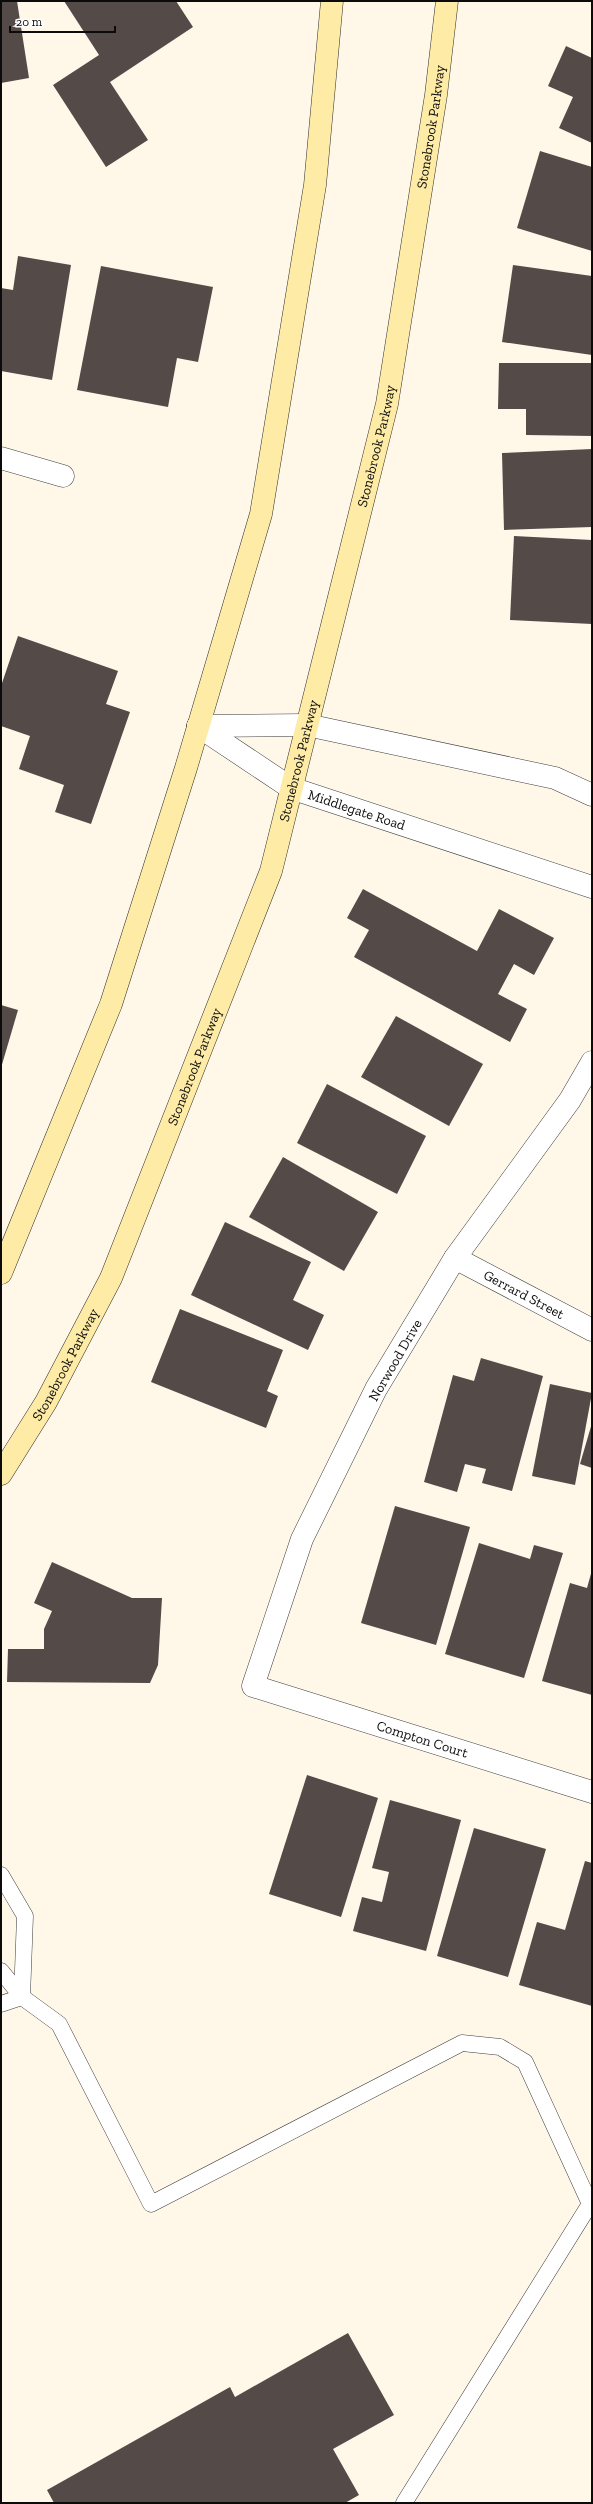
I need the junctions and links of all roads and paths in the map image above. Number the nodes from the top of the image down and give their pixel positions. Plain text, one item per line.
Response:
1 (332, 1) edge
2 (447, 1) edge
3 (1, 458) edge
4 (63, 476) dead end
5 (307, 725) junction
6 (198, 726) junction
7 (291, 788) junction
8 (592, 795) edge
9 (592, 887) edge
10 (592, 1062) edge
11 (456, 1258) junction
12 (1, 1273) edge
13 (592, 1330) edge
14 (1, 1474) edge
15 (253, 1686) joint
16 (592, 1792) edge
17 (1, 1875) edge
18 (1, 1971) edge
19 (22, 1997) junction
20 (1, 2004) edge
21 (404, 2503) edge

1 - 6 main road
2 - 5 main road, Stonebrook Parkway
3 - 4 street
5 - 6 street
5 - 7 main road, Stonebrook Parkway
5 - 8 street
6 - 7 street, Middlegate Road
6 - 12 main road
7 - 9 street, Middlegate Road
7 - 14 main road, Stonebrook Parkway
10 - 11 street, Norwood Drive
11 - 13 street, Gerrard Street
11 - 15 street, Norwood Drive
15 - 16 street, Compton Court
17 - 19 lane
18 - 19 lane
19 - 20 lane
19 - 21 lane

